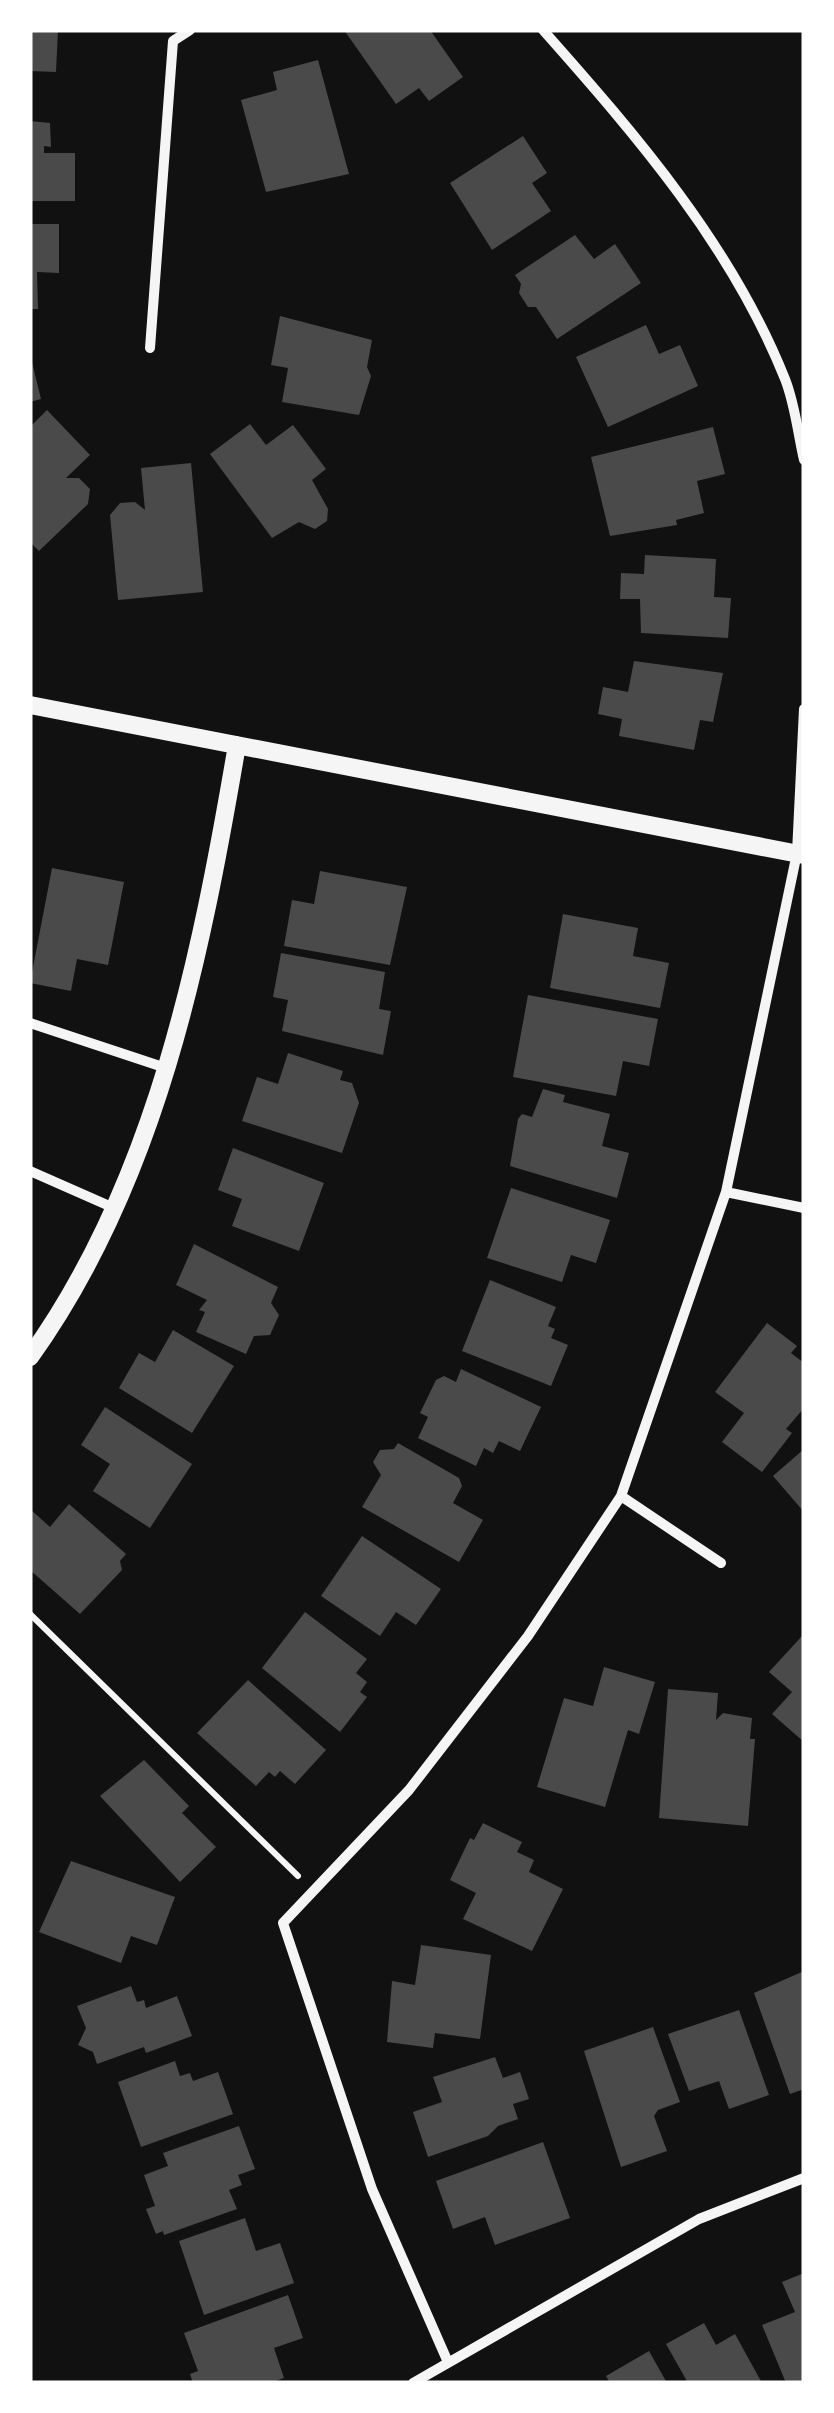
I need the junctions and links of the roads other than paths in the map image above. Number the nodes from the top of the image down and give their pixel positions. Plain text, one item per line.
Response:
1 (190, 30) edge
2 (543, 30) edge
3 (150, 348) dead end
4 (804, 460) edge
5 (30, 705) edge
6 (804, 709) edge
7 (237, 745) junction
8 (800, 854) edge
9 (30, 1023) edge
10 (166, 1068) junction
11 (30, 1171) edge
12 (726, 1192) junction
13 (114, 1208) junction
14 (804, 1208) edge
15 (30, 1356) edge
16 (622, 1496) junction
17 (721, 1562) dead end
18 (804, 2178) edge
19 (447, 2360) junction
20 (413, 2383) edge

1 - 3 street
2 - 4 street
5 - 7 street
6 - 8 street
7 - 8 street
7 - 10 street
8 - 12 street
9 - 10 street
10 - 13 street
11 - 13 street
12 - 14 street
12 - 16 street
13 - 15 street
16 - 17 street
16 - 19 street
18 - 19 street
19 - 20 street

